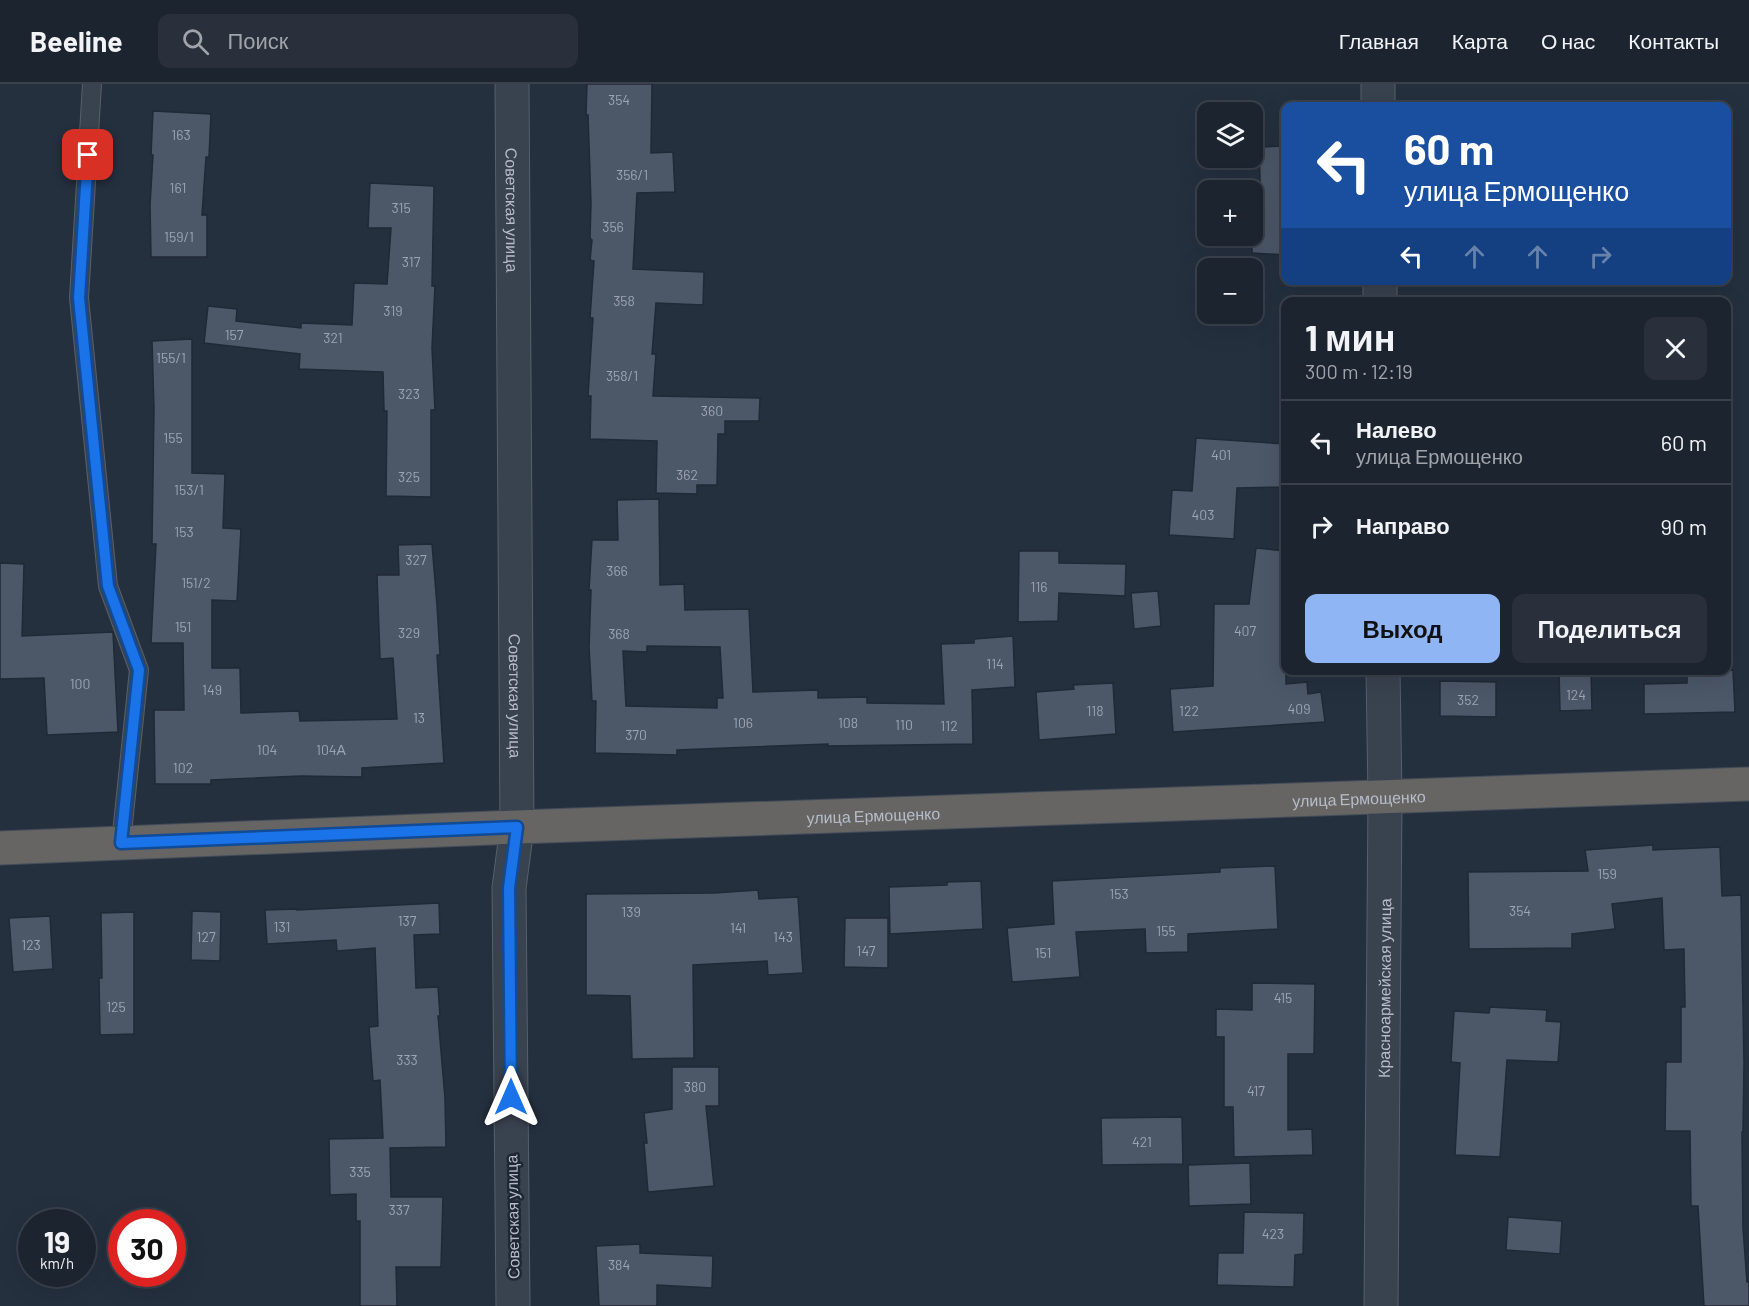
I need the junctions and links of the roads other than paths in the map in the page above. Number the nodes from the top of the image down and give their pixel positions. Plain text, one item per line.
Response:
1 (92, 84) edge
2 (512, 84) edge
3 (1378, 84) edge
4 (1378, 102) edge
5 (1383, 675) edge
6 (1749, 784) edge
7 (1385, 797) junction
8 (517, 827) junction
9 (121, 843) junction
10 (0, 848) edge
11 (513, 1306) edge
12 (1381, 1306) edge

1 - 9 lane
2 - 8 street, Советская улица
3 - 4 street
5 - 7 street, Красноармейская улица
6 - 7 highway, улица Ермощенко
7 - 8 highway, улица Ермощенко
7 - 12 street, Красноармейская улица
8 - 9 highway, улица Ермощенко
8 - 11 street, Советская улица
9 - 10 highway, улица Ермощенко

